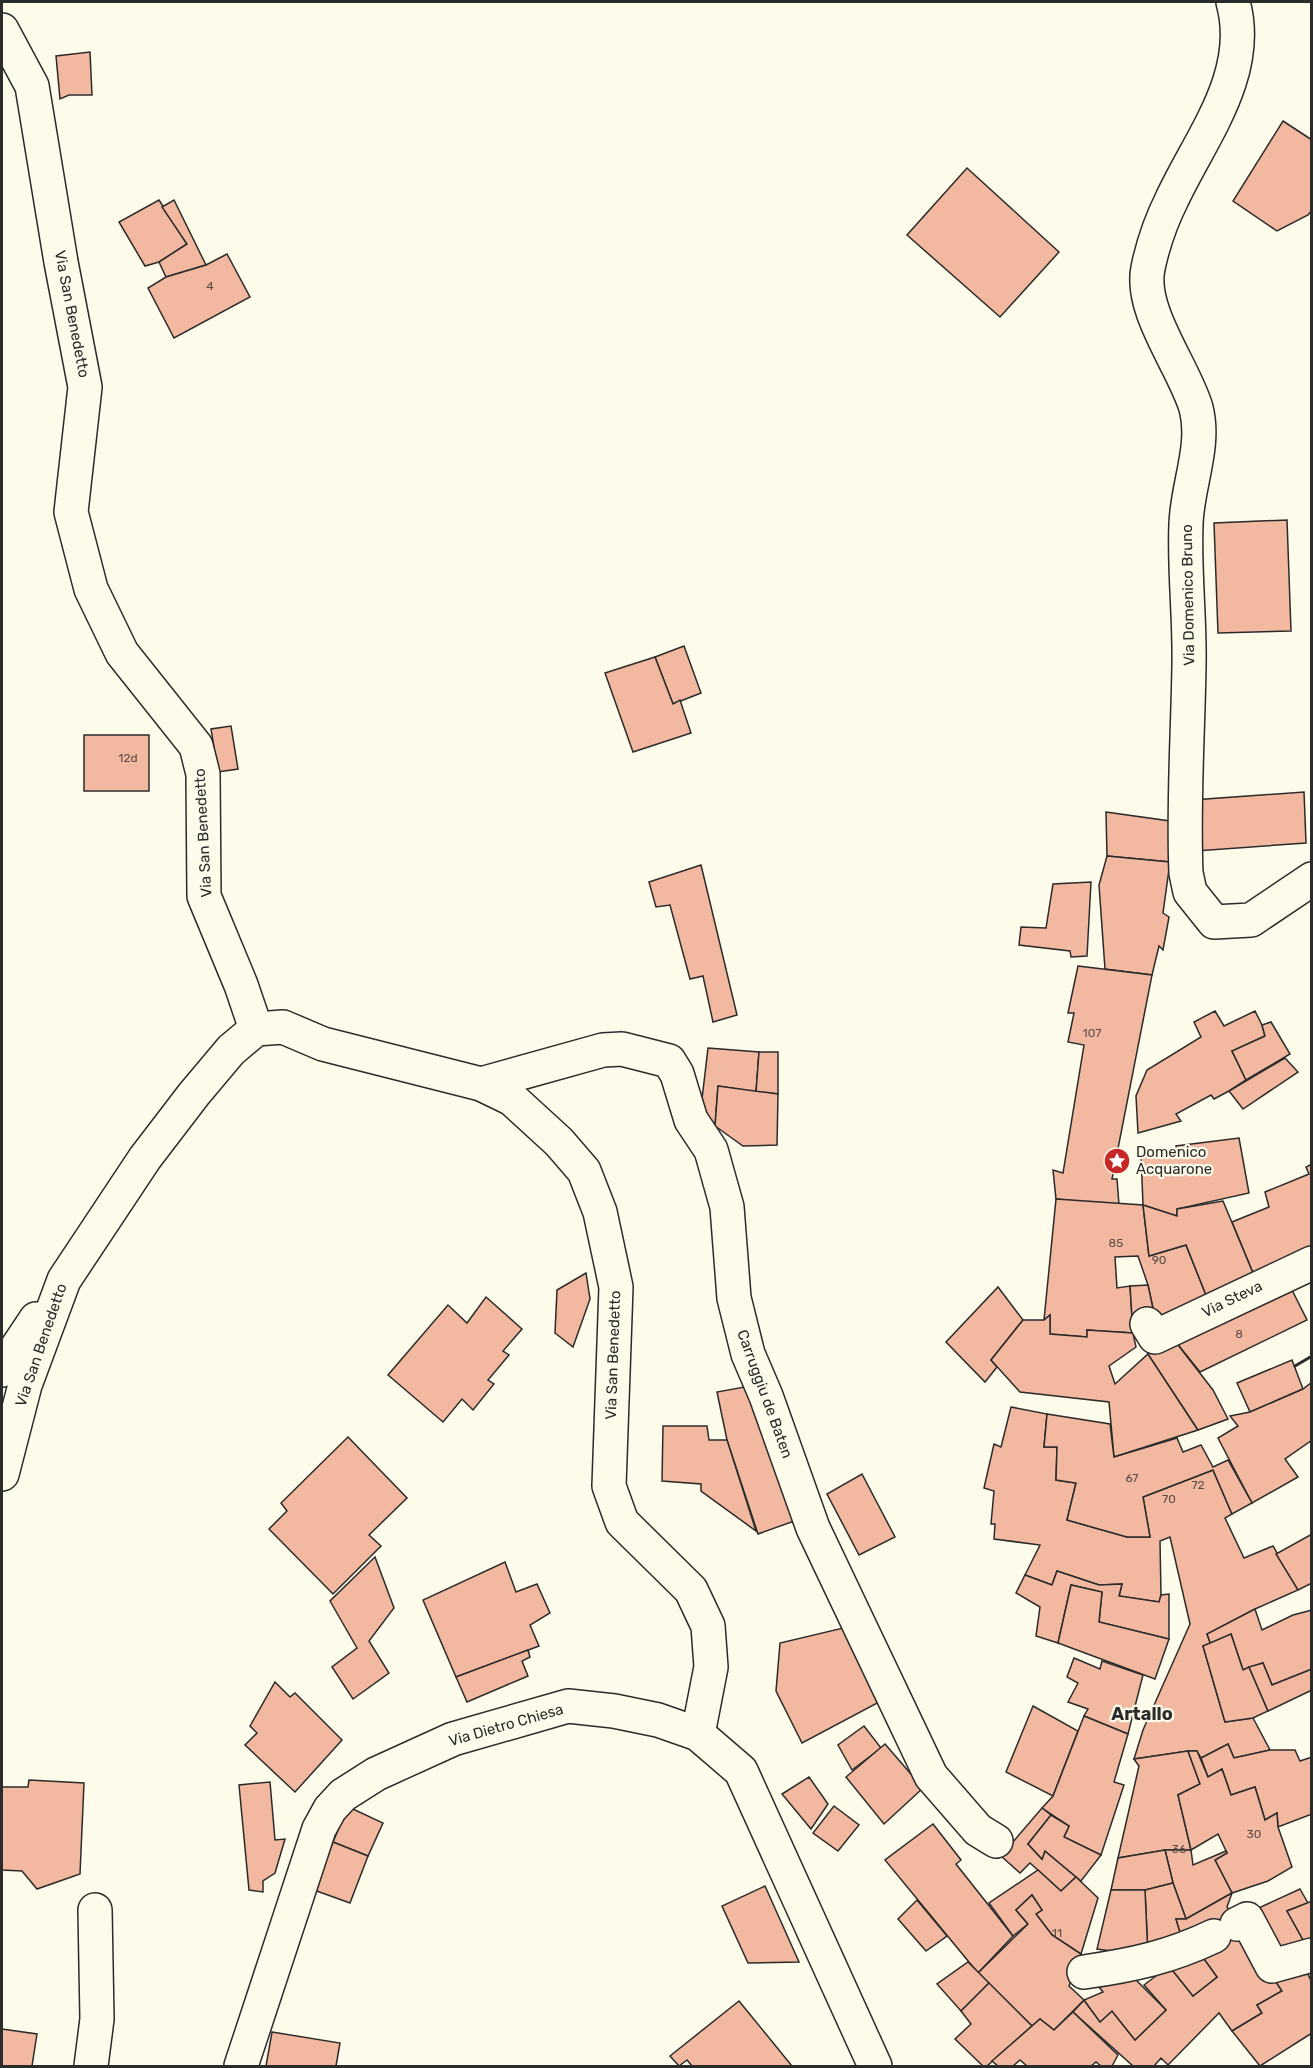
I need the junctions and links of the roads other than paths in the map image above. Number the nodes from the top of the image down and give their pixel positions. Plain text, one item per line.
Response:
1 (1233, 2) edge
2 (2, 30) edge
3 (1311, 879) edge
4 (256, 1029) junction
5 (481, 1084) junction
6 (1311, 1263) edge
7 (64, 1280) junction
8 (1151, 1330) dead end
9 (2, 1370) edge
10 (2, 1474) edge
11 (698, 1734) junction
12 (996, 1841) dead end
13 (95, 1910) dead end
14 (1311, 1955) edge
15 (1084, 1972) dead end
16 (91, 2067) edge
17 (241, 2067) edge
18 (874, 2067) edge

1 - 3 street, Via Domenico Bruno
2 - 4 street, Via San Benedetto
4 - 5 street, Via San Benedetto
4 - 7 street, Via San Benedetto
5 - 11 street, Via San Benedetto
5 - 12 street, Carruggiu de Baten
6 - 8 street, Via Steva
7 - 9 street
7 - 10 street, Via San Benedetto
11 - 17 street, Via Dietro Chiesa
11 - 18 street, Via Dietro Chiesa
13 - 16 street
14 - 15 street

